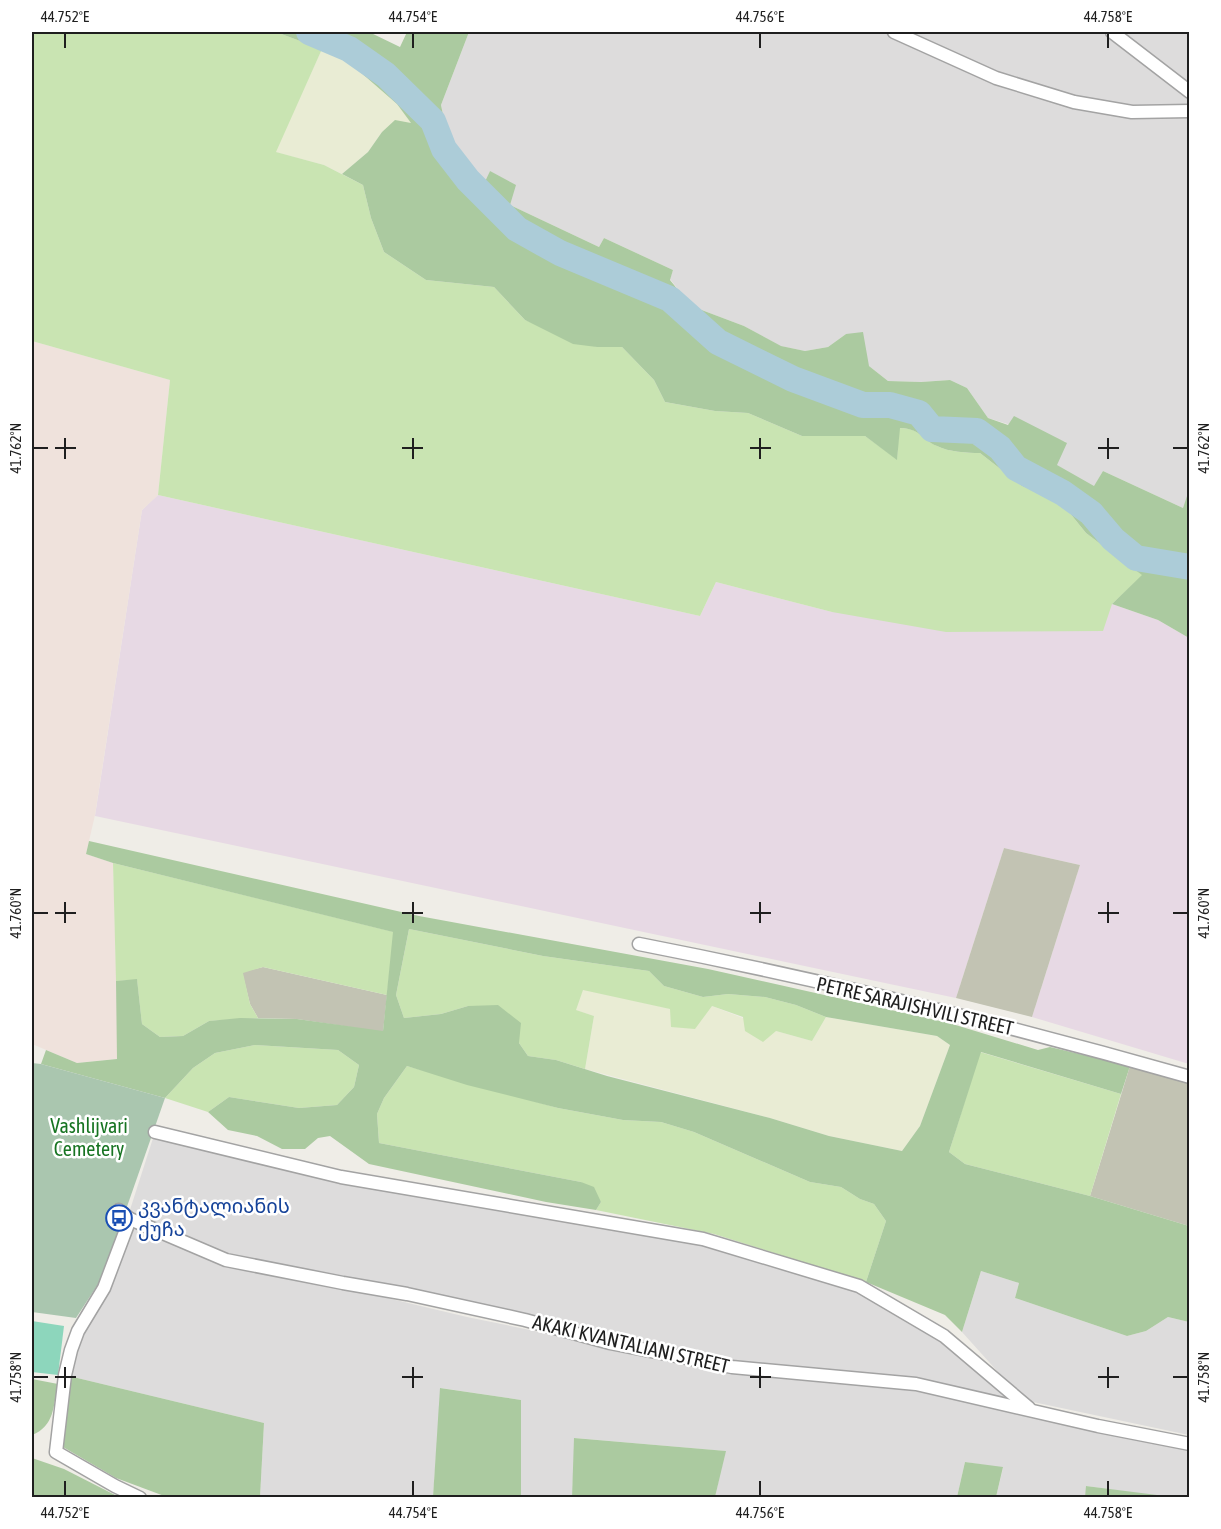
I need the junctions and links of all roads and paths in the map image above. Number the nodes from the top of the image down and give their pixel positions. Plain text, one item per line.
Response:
1 (894, 32) edge
2 (1112, 32) edge
3 (1190, 92) edge
4 (1190, 111) edge
5 (639, 944) dead end
6 (1190, 1077) edge
7 (155, 1132) dead end
8 (119, 1210) dead end
9 (130, 1219) junction
10 (1030, 1410) junction
11 (1190, 1444) edge
12 (140, 1497) edge

1 - 4 street
2 - 3 street
5 - 6 street, PETRE SARAJISHVILI STREET
7 - 10 street
8 - 9 street, AKAKI KVANTALIANI STREET
9 - 10 street, AKAKI KVANTALIANI STREET
9 - 12 street
10 - 11 street, AKAKI KVANTALIANI STREET

